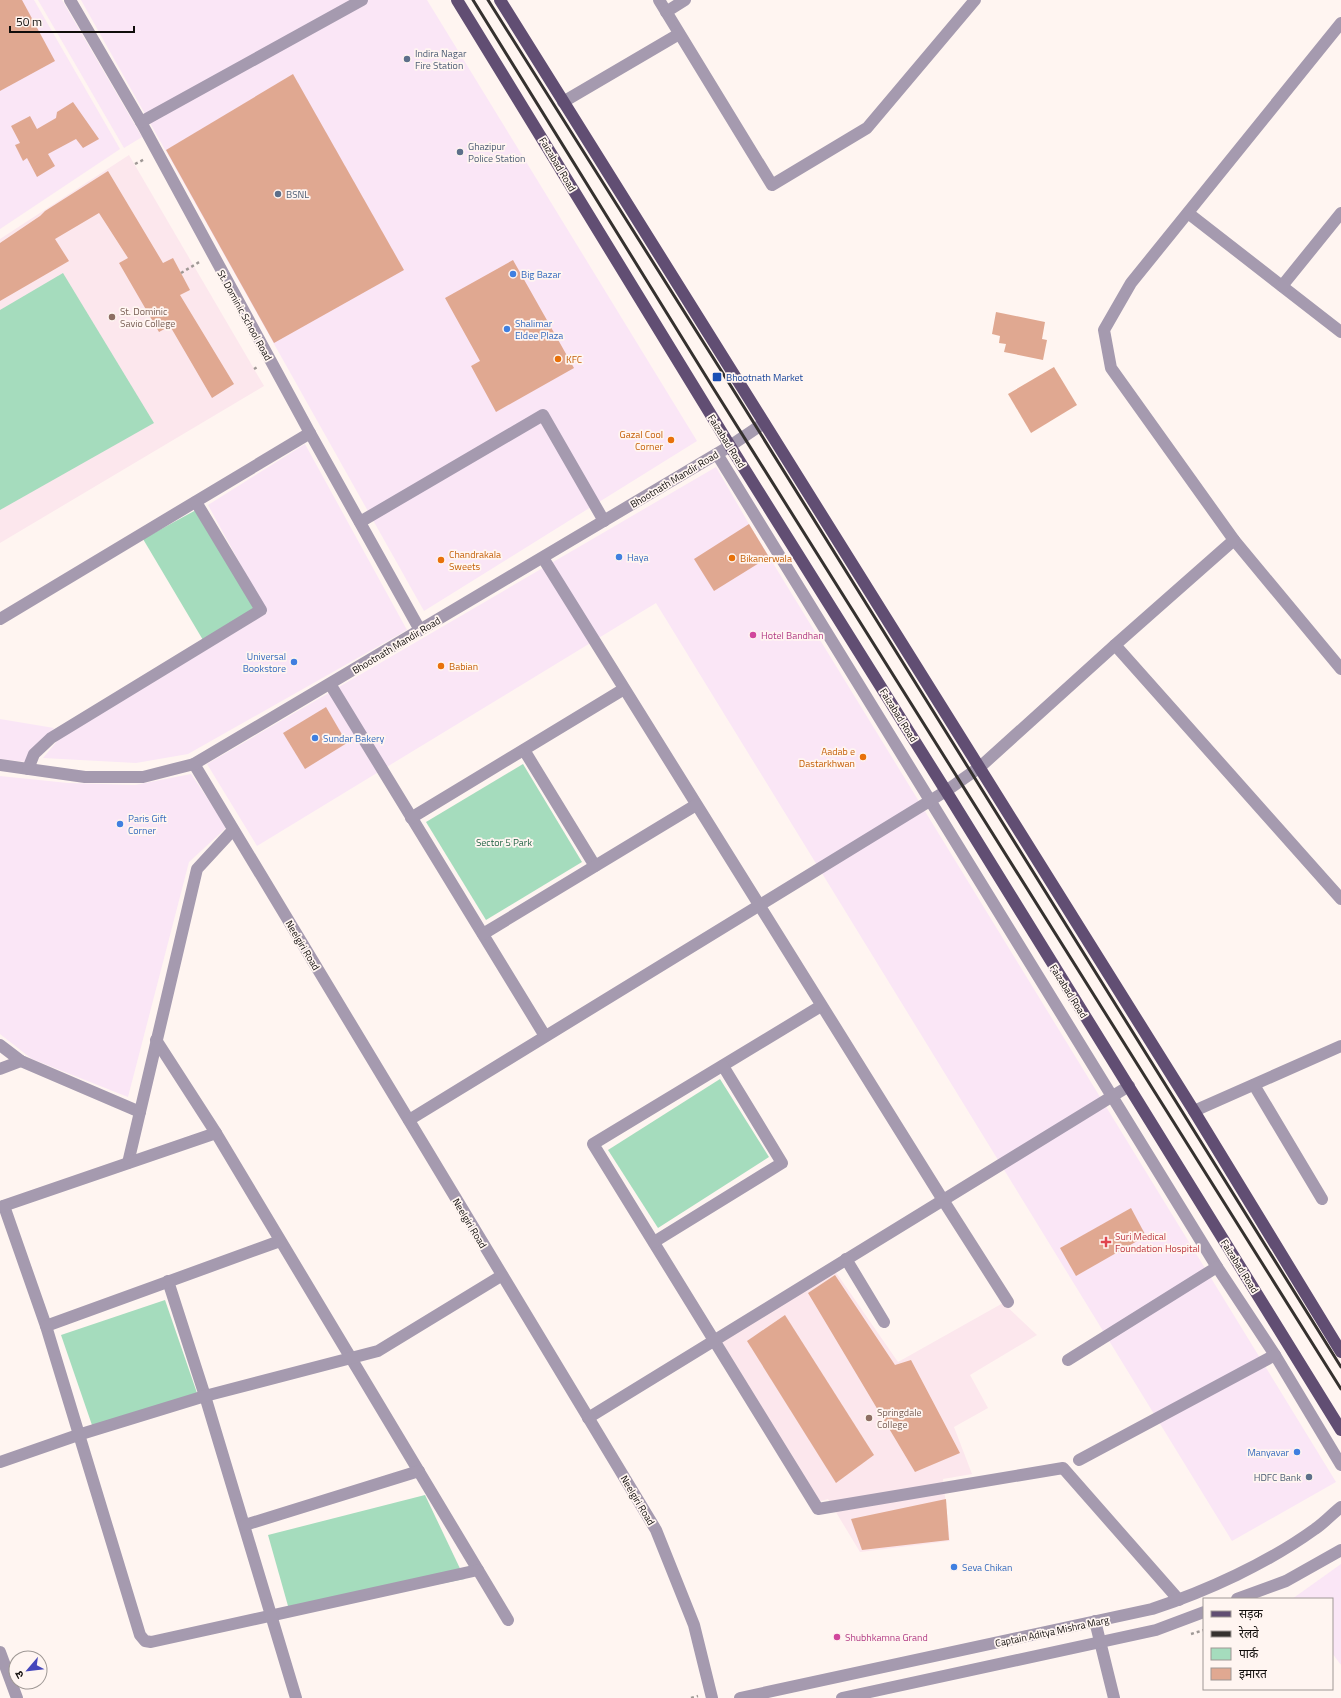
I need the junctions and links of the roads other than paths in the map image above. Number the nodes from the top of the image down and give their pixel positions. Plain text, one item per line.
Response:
1 (70, 0) edge
2 (362, 0) edge
3 (457, 0) edge
4 (500, 0) edge
5 (659, 0) edge
6 (685, 0) edge
7 (976, 0) edge
8 (666, 12) junction
9 (1341, 23) edge
10 (680, 34) junction
11 (563, 102) junction
12 (141, 122) junction
13 (1188, 213) junction
14 (1341, 213) edge
15 (1282, 286) junction
16 (1341, 332) edge
17 (764, 423) junction
18 (310, 433) junction
19 (730, 446) junction
20 (717, 454) junction
21 (196, 502) junction
22 (604, 521) junction
23 (360, 522) junction
24 (1234, 540) junction
25 (542, 558) junction
26 (0, 619) edge
27 (420, 630) junction
28 (1115, 645) junction
29 (1341, 669) edge
30 (330, 684) junction
31 (624, 689) junction
32 (524, 750) junction
33 (194, 764) junction
34 (0, 765) edge
35 (980, 768) junction
36 (28, 769) junction
37 (946, 791) junction
38 (930, 800) junction
39 (696, 805) junction
40 (412, 818) junction
41 (233, 830) junction
42 (595, 866) junction
43 (1341, 900) edge
44 (759, 905) junction
45 (483, 934) junction
46 (821, 1006) junction
47 (545, 1036) junction
48 (156, 1040) junction
49 (0, 1045) edge
50 (1341, 1046) edge
51 (21, 1061) junction
52 (723, 1066) junction
53 (0, 1069) edge
54 (1254, 1085) junction
55 (1129, 1086) junction
56 (1112, 1097) junction
57 (1194, 1111) junction
58 (140, 1112) junction
59 (409, 1120) junction
60 (216, 1133) junction
61 (128, 1163) junction
62 (1322, 1199) dead end
63 (943, 1200) junction
64 (2, 1206) edge
65 (280, 1241) junction
66 (654, 1242) junction
67 (846, 1259) junction
68 (1217, 1267) junction
69 (501, 1276) junction
70 (168, 1281) junction
71 (1008, 1302) dead end
72 (884, 1322) dead end
73 (46, 1326) junction
74 (714, 1340) junction
75 (1341, 1352) edge
76 (1275, 1355) junction
77 (352, 1358) junction
78 (1068, 1360) dead end
79 (205, 1396) junction
80 (588, 1418) junction
81 (1340, 1428) edge
82 (78, 1435) junction
83 (1079, 1460) dead end
84 (0, 1462) edge
85 (1341, 1465) edge
86 (419, 1471) junction
87 (1341, 1508) edge
88 (245, 1525) junction
89 (1341, 1550) edge
90 (478, 1570) junction
91 (1240, 1598) edge
92 (1179, 1600) junction
93 (1203, 1612) edge
94 (272, 1616) junction
95 (508, 1620) dead end
96 (1094, 1622) junction
97 (1100, 1642) junction
98 (0, 1652) edge
99 (711, 1696) edge
100 (17, 1698) edge
101 (296, 1698) edge
102 (740, 1698) edge
103 (842, 1698) edge
104 (1114, 1698) edge

1 - 12 street, St. Dominic School Road
2 - 12 street
3 - 19 main road, Faizabad Road
4 - 11 main road
5 - 8 street
6 - 8 street
7 - 10 street
8 - 10 street
9 - 13 street
10 - 11 street
11 - 17 main road
12 - 18 street, St. Dominic School Road
13 - 15 street
13 - 24 street
14 - 15 street
15 - 16 street
17 - 19 street, Bhootnath Mandir Road
17 - 35 main road
18 - 21 street
18 - 23 street, St. Dominic School Road
19 - 20 street, Bhootnath Mandir Road
19 - 37 main road, Faizabad Road
20 - 22 street, Bhootnath Mandir Road
20 - 38 street
21 - 26 street
21 - 36 street
22 - 23 street
22 - 25 street, Bhootnath Mandir Road
23 - 27 street, St. Dominic School Road
24 - 28 street
24 - 29 street
25 - 27 street, Bhootnath Mandir Road
25 - 31 street
27 - 30 street, Bhootnath Mandir Road
28 - 35 street
28 - 43 street
30 - 33 street, Bhootnath Mandir Road
30 - 40 street
31 - 32 street
31 - 39 street
32 - 40 street
32 - 42 street
33 - 36 street, Bhootnath Mandir Road
33 - 41 street, Neelgiri Road
34 - 36 street, Bhootnath Mandir Road
35 - 37 street
35 - 57 main road
37 - 38 street
37 - 55 main road, Faizabad Road
38 - 44 street
38 - 56 street
39 - 42 street
39 - 44 street
40 - 45 street
41 - 48 street
41 - 59 street, Neelgiri Road
42 - 45 street
44 - 46 street
44 - 47 street
45 - 47 street
46 - 52 street
46 - 63 street
47 - 59 street
48 - 58 street
48 - 60 street
49 - 51 street
50 - 54 street
51 - 53 street
51 - 58 street
52 - 66 street
52 - 66 street
54 - 57 street
54 - 62 street
55 - 56 street
55 - 81 main road, Faizabad Road
56 - 63 street
56 - 68 street
57 - 75 main road
58 - 61 street
59 - 69 street, Neelgiri Road
60 - 61 street
60 - 65 street
61 - 64 street
63 - 67 street
63 - 71 street
64 - 73 street
65 - 70 street
65 - 77 street
66 - 74 street
67 - 72 street
67 - 74 street
68 - 76 street
68 - 78 street
69 - 77 street
69 - 80 street, Neelgiri Road
70 - 73 street
70 - 79 street
73 - 82 street
74 - 80 street
74 - 92 street
76 - 83 street
76 - 85 street
77 - 79 street
77 - 86 street
79 - 82 street
79 - 88 street
80 - 99 street, Neelgiri Road
82 - 84 street
82 - 94 street
86 - 88 street
86 - 90 street
87 - 92 street, Captain Aditya Mishra Marg
88 - 94 street
89 - 91 street
90 - 94 street
90 - 95 street
92 - 96 street, Captain Aditya Mishra Marg
93 - 97 street
94 - 101 street
96 - 97 street
96 - 102 street, Captain Aditya Mishra Marg
97 - 103 street
97 - 104 street
98 - 100 street

